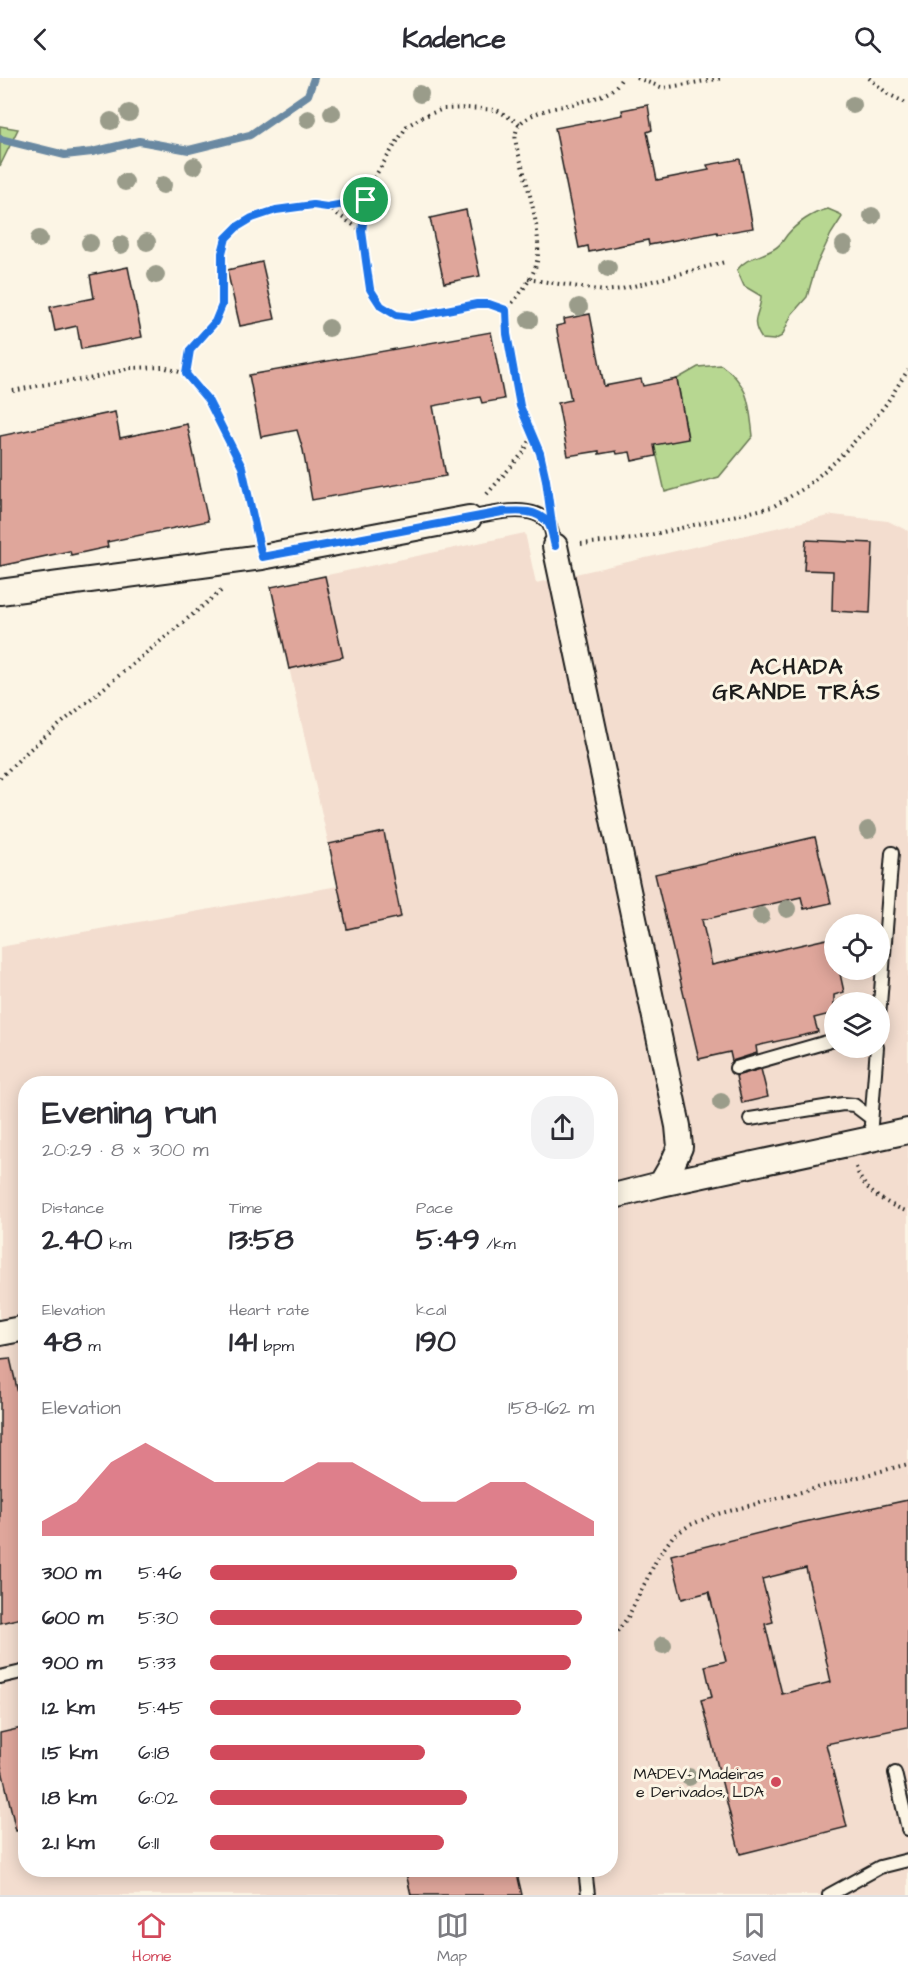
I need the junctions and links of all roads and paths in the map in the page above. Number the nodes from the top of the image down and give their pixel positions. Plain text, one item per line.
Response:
1 (622, 78) edge
2 (637, 78) edge
3 (723, 78) edge
4 (869, 78) edge
5 (908, 104) edge
6 (519, 124) junction
7 (366, 200) junction
8 (327, 207) junction
9 (362, 231) junction
10 (724, 262) dead end
11 (528, 279) junction
12 (506, 310) junction
13 (908, 370) edge
14 (186, 374) junction
15 (13, 391) dead end
16 (520, 406) junction
17 (549, 502) dead end
18 (470, 518) junction
19 (555, 546) junction
20 (262, 557) junction
21 (226, 587) dead end
22 (0, 592) edge
23 (0, 778) edge
24 (892, 853) dead end
25 (881, 992) edge
26 (824, 1043) edge
27 (875, 1058) edge
28 (736, 1068) dead end
29 (750, 1119) dead end
30 (908, 1131) edge
31 (864, 1134) junction
32 (661, 1184) junction
33 (618, 1195) edge
34 (908, 1212) edge
35 (18, 1330) edge
36 (0, 1333) edge
37 (908, 1464) edge
38 (618, 1630) edge
39 (18, 1673) edge
40 (0, 1677) edge
41 (895, 1773) dead end
42 (908, 1829) edge
43 (908, 1860) edge
44 (586, 1877) edge
45 (588, 1895) edge
46 (829, 1895) edge

1 - 6 path
2 - 3 path
4 - 5 path
6 - 7 path
6 - 11 path
7 - 8 path
7 - 9 path
8 - 9 path
8 - 14 path
9 - 12 path
10 - 11 path
11 - 12 path
12 - 16 path
13 - 19 path
14 - 15 path
14 - 20 path
16 - 17 path
16 - 18 path
18 - 19 lane
18 - 20 street
19 - 32 street
20 - 22 street
21 - 23 path
24 - 25 lane
26 - 28 lane
27 - 31 lane
29 - 31 lane
30 - 31 street
31 - 32 street
31 - 34 path
32 - 33 street
35 - 36 street
37 - 38 path
39 - 40 lane
41 - 42 lane
43 - 46 lane
44 - 45 lane

